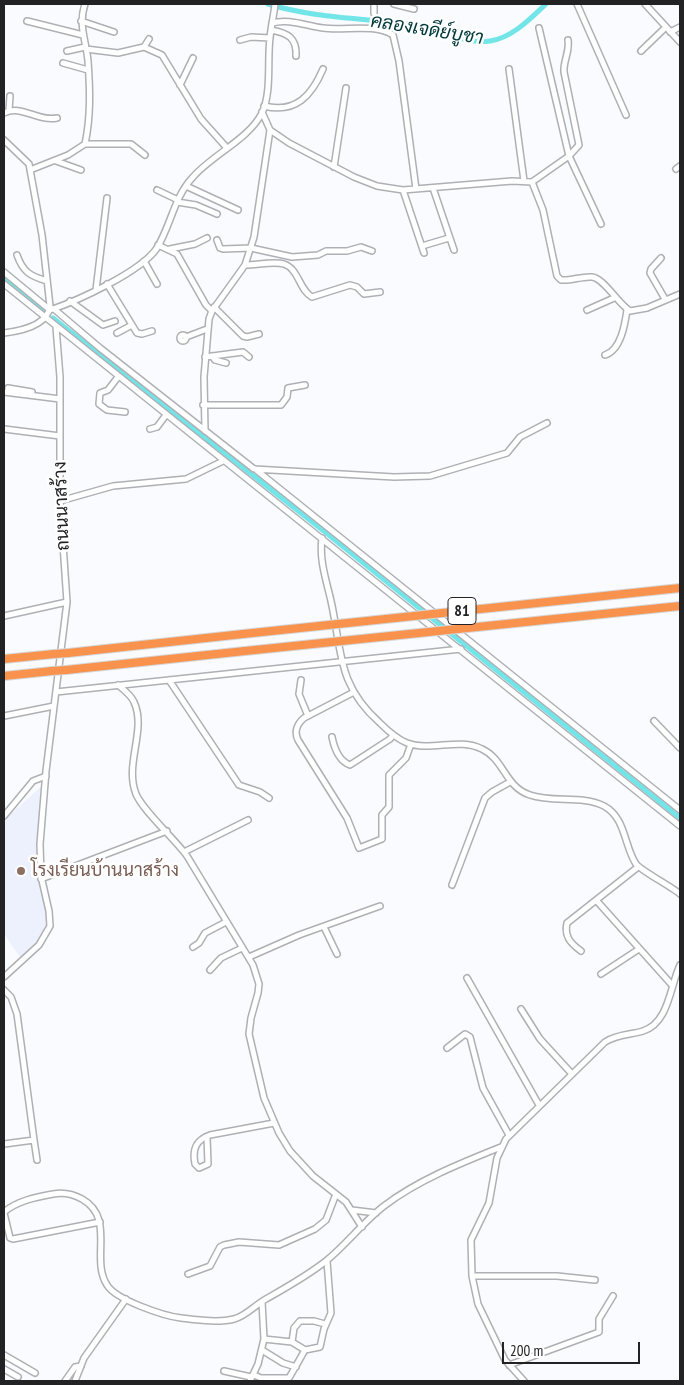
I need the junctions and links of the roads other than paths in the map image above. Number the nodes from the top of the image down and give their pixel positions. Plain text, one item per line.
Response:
1 (78, 4) edge
2 (275, 4) edge
3 (374, 4) edge
4 (394, 4) edge
5 (577, 4) edge
6 (649, 5) edge
7 (84, 6) edge
8 (414, 9) dead end
9 (374, 13) dead end
10 (27, 21) dead end
11 (81, 21) junction
12 (272, 22) junction
13 (666, 27) junction
14 (680, 27) edge
15 (540, 28) dead end
16 (271, 30) junction
17 (114, 32) dead end
18 (670, 32) junction
19 (83, 35) junction
20 (149, 38) dead end
21 (270, 38) junction
22 (240, 40) dead end
23 (568, 40) dead end
24 (680, 42) edge
25 (144, 47) junction
26 (86, 48) junction
27 (68, 51) dead end
28 (641, 51) dead end
29 (296, 56) dead end
30 (193, 58) dead end
31 (63, 63) dead end
32 (509, 68) dead end
33 (323, 69) dead end
34 (88, 70) junction
35 (180, 85) junction
36 (346, 88) dead end
37 (10, 96) dead end
38 (571, 107) junction
39 (263, 109) junction
40 (558, 109) junction
41 (7, 112) edge
42 (626, 115) dead end
43 (57, 118) dead end
44 (270, 130) junction
45 (4, 140) edge
46 (85, 144) junction
47 (227, 148) junction
48 (145, 155) dead end
49 (570, 156) junction
50 (56, 161) junction
51 (334, 167) junction
52 (30, 170) junction
53 (81, 170) dead end
54 (524, 181) junction
55 (532, 182) junction
56 (186, 186) junction
57 (433, 188) junction
58 (416, 189) junction
59 (157, 190) dead end
60 (403, 190) junction
61 (107, 198) dead end
62 (178, 201) junction
63 (238, 210) dead end
64 (217, 214) dead end
65 (601, 224) dead end
66 (208, 238) dead end
67 (449, 238) junction
68 (217, 240) dead end
69 (158, 245) junction
70 (422, 246) junction
71 (251, 248) junction
72 (170, 250) junction
73 (454, 250) dead end
74 (372, 251) dead end
75 (424, 252) dead end
76 (17, 255) dead end
77 (661, 258) dead end
78 (144, 261) junction
79 (245, 265) junction
80 (4, 272) edge
81 (47, 281) junction
82 (4, 284) edge
83 (107, 284) junction
84 (157, 284) dead end
85 (96, 290) junction
86 (380, 292) dead end
87 (680, 294) edge
88 (614, 298) junction
89 (666, 299) junction
90 (70, 301) junction
91 (52, 309) junction
92 (213, 309) junction
93 (587, 310) dead end
94 (627, 310) junction
95 (45, 316) junction
96 (115, 321) dead end
97 (132, 325) junction
98 (56, 327) junction
99 (208, 329) junction
100 (152, 330) dead end
101 (4, 334) edge
102 (117, 334) dead end
103 (259, 334) dead end
104 (186, 338) dead end
105 (605, 355) dead end
106 (212, 356) junction
107 (205, 357) junction
108 (249, 357) dead end
109 (226, 363) dead end
110 (118, 377) junction
111 (305, 385) dead end
112 (6, 390) edge
113 (60, 399) junction
114 (203, 405) junction
115 (125, 412) dead end
116 (166, 415) junction
117 (547, 423) dead end
118 (4, 429) edge
119 (150, 429) dead end
120 (205, 431) junction
121 (60, 436) junction
122 (223, 461) junction
123 (247, 466) junction
124 (254, 469) junction
125 (241, 473) junction
126 (60, 501) junction
127 (322, 538) junction
128 (680, 588) edge
129 (67, 602) junction
130 (680, 606) edge
131 (4, 616) edge
132 (461, 649) junction
133 (4, 659) edge
134 (340, 662) junction
135 (4, 676) edge
136 (169, 680) junction
137 (301, 680) dead end
138 (118, 685) junction
139 (56, 692) junction
140 (354, 692) junction
141 (54, 706) junction
142 (4, 716) edge
143 (308, 716) junction
144 (654, 721) dead end
145 (393, 735) junction
146 (332, 737) dead end
147 (411, 744) junction
148 (680, 748) edge
149 (46, 776) junction
150 (510, 782) junction
151 (269, 798) dead end
152 (680, 810) edge
153 (4, 816) edge
154 (248, 820) dead end
155 (680, 826) edge
156 (167, 831) junction
157 (184, 852) junction
158 (638, 867) junction
159 (41, 879) junction
160 (452, 885) dead end
161 (680, 894) edge
162 (596, 900) junction
163 (380, 906) dead end
164 (226, 922) junction
165 (324, 927) junction
166 (193, 947) dead end
167 (242, 948) junction
168 (639, 949) junction
169 (581, 951) dead end
170 (337, 954) dead end
171 (249, 957) junction
172 (680, 964) edge
173 (210, 970) dead end
174 (601, 974) dead end
175 (4, 977) edge
176 (467, 978) dead end
177 (672, 985) junction
178 (4, 990) edge
179 (521, 1009) dead end
180 (447, 1048) dead end
181 (572, 1074) junction
182 (539, 1105) junction
183 (274, 1123) junction
184 (207, 1136) junction
185 (509, 1136) junction
186 (34, 1140) junction
187 (4, 1144) edge
188 (501, 1147) junction
189 (38, 1160) dead end
190 (336, 1194) junction
191 (352, 1210) junction
192 (4, 1213) edge
193 (376, 1213) junction
194 (100, 1222) junction
195 (362, 1227) junction
196 (327, 1261) junction
197 (188, 1274) dead end
198 (472, 1276) junction
199 (594, 1280) dead end
200 (613, 1296) dead end
201 (126, 1299) junction
202 (262, 1302) junction
203 (325, 1324) junction
204 (264, 1339) junction
205 (292, 1342) junction
206 (262, 1350) junction
207 (305, 1350) junction
208 (4, 1355) edge
209 (509, 1365) junction
210 (81, 1366) junction
211 (296, 1367) junction
212 (4, 1369) edge
213 (224, 1371) dead end
214 (35, 1373) dead end
215 (18, 1376) dead end
216 (252, 1378) edge
217 (64, 1381) edge
218 (75, 1381) edge
219 (524, 1381) edge

1 - 7 street
2 - 12 street
3 - 9 street
4 - 8 street
5 - 42 street
6 - 13 street
7 - 11 street
10 - 19 street
11 - 17 street
11 - 19 street
12 - 16 street
12 - 58 street
13 - 18 street
13 - 28 street
14 - 18 street
15 - 40 street
16 - 21 street
16 - 29 street
18 - 24 street
19 - 26 street
20 - 25 street
21 - 22 street
21 - 39 street
23 - 38 street
25 - 26 street
25 - 35 street
26 - 27 street
26 - 34 street
30 - 35 street
31 - 34 street
32 - 54 street
33 - 39 street
34 - 46 street
35 - 47 street
36 - 51 street
37 - 41 street
38 - 40 street
38 - 49 street
39 - 44 street
39 - 47 street
40 - 49 street
41 - 43 street
44 - 51 street
44 - 71 street
45 - 52 street
46 - 48 street
46 - 50 street
47 - 56 street
49 - 55 street
49 - 65 street
50 - 52 street
50 - 53 street
51 - 60 street
52 - 81 street
54 - 55 street
54 - 57 street
55 - 88 street
56 - 62 street
56 - 63 street
57 - 58 street
57 - 67 street
58 - 60 street
59 - 62 street
60 - 70 street
61 - 85 street
62 - 64 street
62 - 69 street
66 - 72 street
67 - 70 street
67 - 73 street
68 - 71 street
69 - 72 street
69 - 78 street
70 - 75 street
71 - 74 street
71 - 79 street
72 - 92 street
76 - 81 street
77 - 89 street
78 - 83 street
78 - 84 street
79 - 86 street
79 - 92 street
80 - 91 street
81 - 91 street
82 - 95 street
83 - 85 street
83 - 97 street
85 - 90 street
87 - 89 street
88 - 93 street
88 - 94 street
89 - 94 street
90 - 91 street
90 - 96 street
91 - 95 street
91 - 120 street
92 - 99 street
92 - 103 street
94 - 105 street
95 - 98 street
95 - 101 street
97 - 100 street
97 - 102 street
98 - 110 street
98 - 113 street, ถนนนาสร้าง
99 - 104 street
99 - 107 street
106 - 107 street
106 - 108 street
106 - 109 street
107 - 114 street
110 - 115 street
110 - 116 street
111 - 114 street
112 - 113 street
113 - 121 street, ถนนนาสร้าง
114 - 120 street
116 - 119 street
116 - 122 street
117 - 124 street
118 - 121 street
120 - 123 street
121 - 126 street, ถนนนาสร้าง
122 - 125 street
122 - 126 street
123 - 124 street
123 - 125 street
124 - 152 street
125 - 127 street
126 - 129 street, ถนนนาสร้าง
127 - 132 street
127 - 134 street
128 - 133 highway, 81, bridge
129 - 131 street
129 - 139 street, ถนนนาสร้าง
130 - 135 highway, 81, bridge
132 - 134 street
132 - 155 street
134 - 136 street
134 - 140 street
136 - 138 street
136 - 151 street
137 - 143 street
138 - 139 street
138 - 156 street
139 - 141 street, ถนนนาสร้าง
140 - 143 street
140 - 145 street
141 - 142 street
141 - 149 street, ถนนนาสร้าง
143 - 147 street
144 - 148 street
145 - 146 street
145 - 147 street
147 - 150 street
149 - 153 street
149 - 159 street, ถนนนาสร้าง
150 - 158 street
150 - 160 street
154 - 157 street
156 - 157 street
156 - 159 street
157 - 164 street
158 - 161 street
158 - 162 street
159 - 175 street, ถนนนาสร้าง
162 - 168 street
162 - 169 street
163 - 165 street
164 - 166 street
164 - 167 street
165 - 170 street
165 - 171 street
167 - 171 street
167 - 173 street
168 - 174 street
168 - 177 street
171 - 183 street
172 - 177 street
176 - 182 street
177 - 181 street
178 - 186 street
179 - 181 street
180 - 185 street
181 - 182 street
182 - 185 street
183 - 184 street
183 - 190 street
184 - 184 street
185 - 188 street
186 - 187 street
186 - 189 street
188 - 193 street
188 - 198 street
190 - 191 street
190 - 197 street
191 - 193 street
191 - 195 street
192 - 194 street
192 - 194 street
193 - 195 street
194 - 201 street
195 - 196 street
196 - 202 street
196 - 203 street
198 - 199 street
198 - 209 street
200 - 209 street
201 - 202 street
201 - 210 street
202 - 204 street
203 - 205 street
203 - 207 street
204 - 205 street
204 - 206 street
205 - 207 street
206 - 211 street
206 - 216 street
207 - 211 street
208 - 214 street
209 - 219 street
210 - 217 street
210 - 218 street
211 - 216 street
212 - 215 street
213 - 216 street

